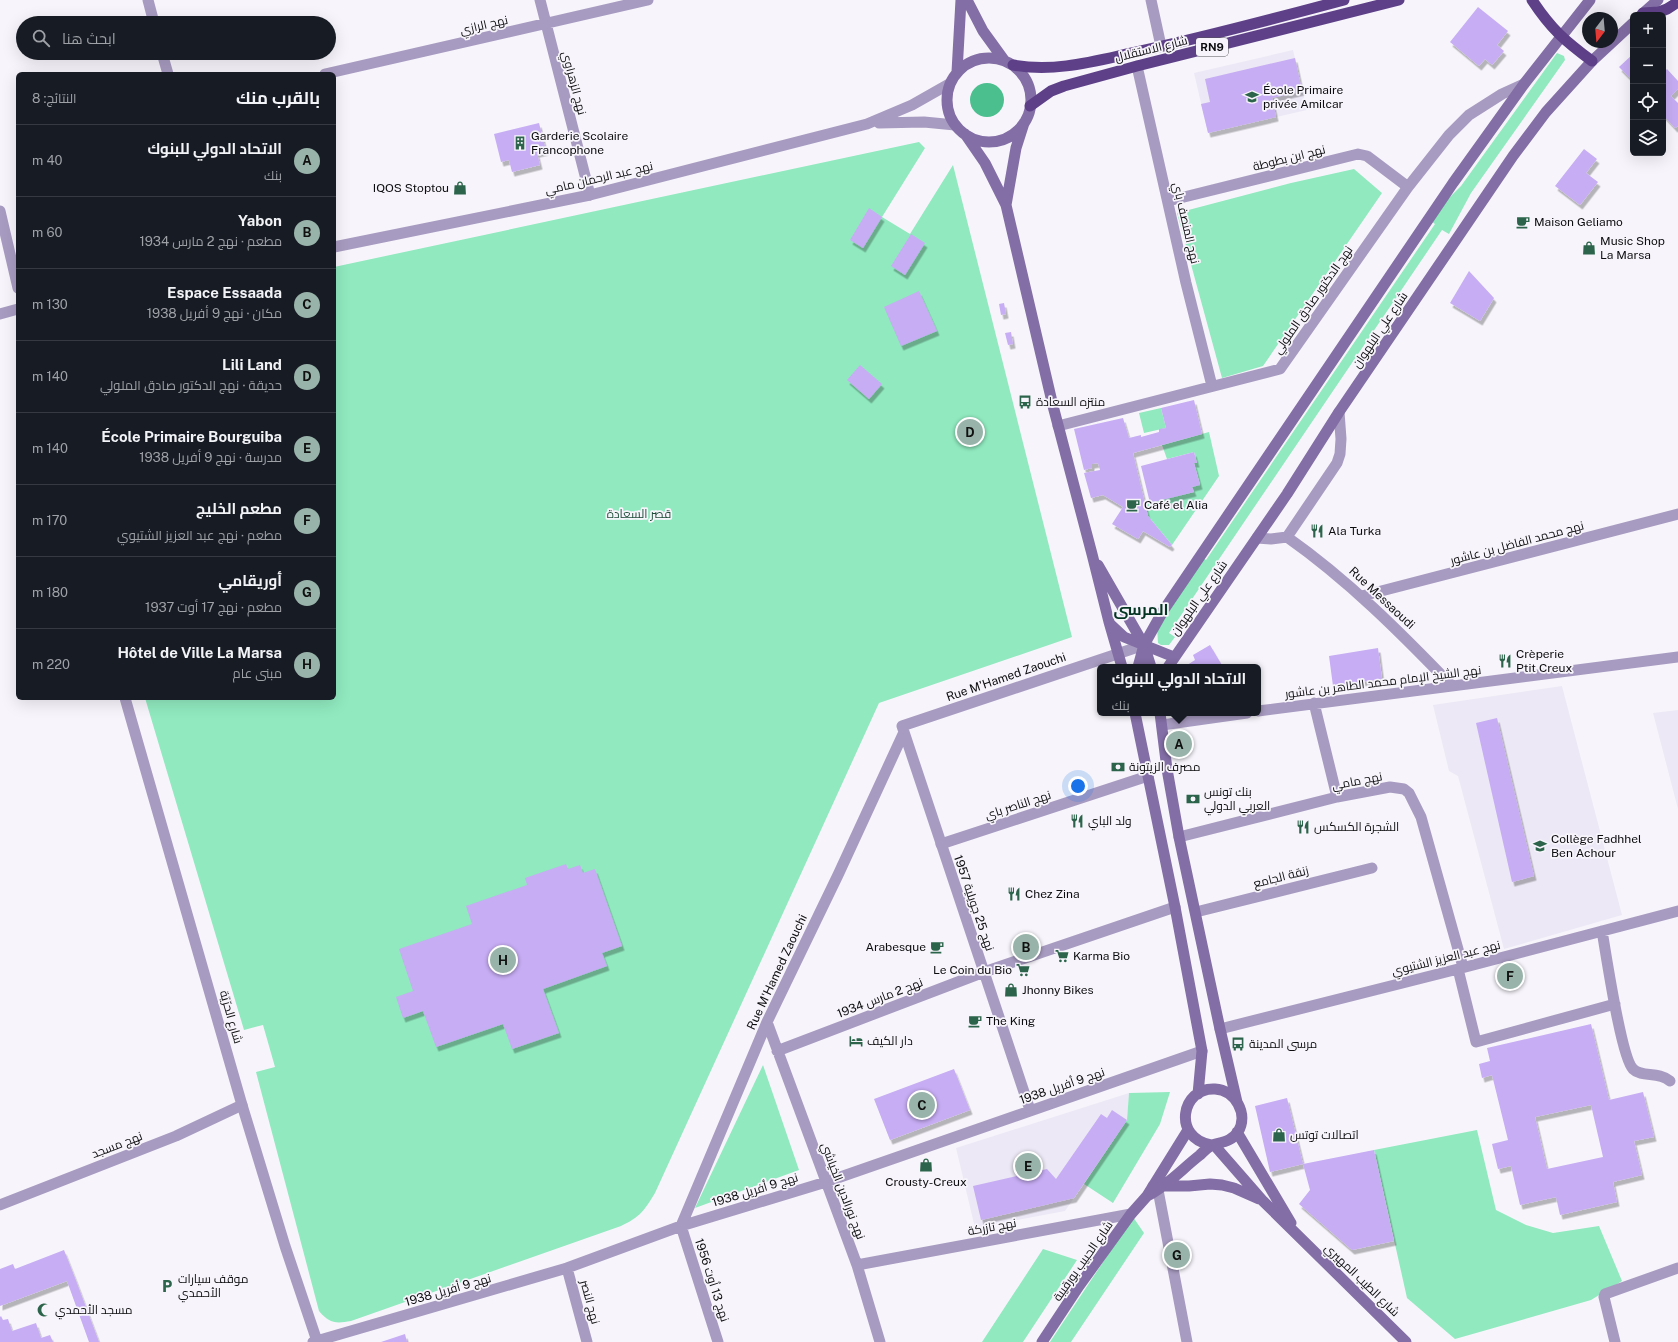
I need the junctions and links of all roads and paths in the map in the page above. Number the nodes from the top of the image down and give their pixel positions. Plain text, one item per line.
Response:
1 (148, 0) edge
2 (540, 0) edge
3 (648, 0) edge
4 (961, 0) edge
5 (967, 0) edge
6 (1151, 0) edge
7 (1344, 0) edge
8 (1399, 0) edge
9 (1532, 0) edge
10 (1590, 0) edge
11 (1658, 0) edge
12 (1677, 5) edge
13 (1644, 12) edge
14 (1659, 12) edge
15 (152, 16) edge
16 (545, 24) junction
17 (1630, 26) edge
18 (1561, 37) junction
19 (1162, 46) junction
20 (164, 60) edge
21 (1592, 61) junction
22 (1008, 63) junction
23 (1137, 66) junction
24 (167, 72) edge
25 (334, 72) edge
26 (957, 72) junction
27 (950, 84) junction
28 (1524, 84) junction
29 (1030, 106) junction
30 (1025, 120) junction
31 (867, 124) junction
32 (955, 125) junction
33 (965, 134) junction
34 (1408, 187) junction
35 (590, 195) junction
36 (1168, 201) junction
37 (1006, 204) junction
38 (0, 211) edge
39 (336, 247) edge
40 (16, 279) edge
41 (16, 310) edge
42 (0, 314) edge
43 (1212, 386) junction
44 (1340, 412) junction
45 (1058, 426) junction
46 (1678, 514) edge
47 (1287, 536) junction
48 (1257, 538) junction
49 (1092, 554) junction
50 (1362, 596) junction
51 (1108, 622) junction
52 (1144, 645) junction
53 (1118, 653) junction
54 (1174, 657) junction
55 (1678, 657) edge
56 (1121, 664) edge
57 (1139, 664) edge
58 (1150, 664) edge
59 (1170, 664) edge
60 (1452, 686) junction
61 (126, 700) edge
62 (1314, 703) junction
63 (1261, 711) edge
64 (1136, 716) edge
65 (1160, 716) edge
66 (1226, 716) edge
67 (1162, 725) junction
68 (903, 729) junction
69 (1148, 776) junction
70 (1338, 798) junction
71 (1179, 837) junction
72 (941, 844) junction
73 (1372, 868) dead end
74 (1174, 906) junction
75 (1678, 911) edge
76 (1196, 912) junction
77 (1602, 931) junction
78 (1460, 968) junction
79 (984, 972) junction
80 (1615, 1004) junction
81 (766, 1022) junction
82 (1220, 1029) junction
83 (777, 1051) junction
84 (1202, 1051) junction
85 (1670, 1081) dead end
86 (1198, 1094) junction
87 (1237, 1102) junction
88 (242, 1105) junction
89 (1030, 1110) junction
90 (1188, 1130) junction
91 (1238, 1132) junction
92 (1213, 1145) junction
93 (826, 1182) junction
94 (1159, 1187) junction
95 (1263, 1201) junction
96 (0, 1205) edge
97 (1131, 1214) junction
98 (681, 1226) junction
99 (1299, 1237) junction
100 (857, 1264) junction
101 (567, 1268) junction
102 (1678, 1268) edge
103 (332, 1340) edge
104 (315, 1341) edge
105 (587, 1342) edge
106 (718, 1342) edge
107 (880, 1342) edge
108 (1042, 1342) edge
109 (1187, 1342) edge
110 (1406, 1342) edge
111 (1616, 1342) edge

1 - 15 street
2 - 16 street, نهج الزهراوي
3 - 16 street, نهج الرازي
4 - 26 main road
5 - 22 main road
6 - 19 street
7 - 19 highway, شارع الاستقلال / RN9
8 - 23 highway, شارع الاستقلال / RN9
9 - 18 highway
10 - 18 main road, شارع علي البلهوان
11 - 13 main road
12 - 14 highway
16 - 25 street, نهج الرازي
16 - 35 street, نهج الزهراوي
17 - 21 main road, شارع علي البلهوان
18 - 21 highway
18 - 28 main road, شارع علي البلهوان
19 - 22 highway, شارع الاستقلال / RN9
20 - 24 street
21 - 44 main road, شارع علي البلهوان
22 - 26 main road, RN9
22 - 29 main road, RN9
23 - 29 highway, شارع الاستقلال / RN9
23 - 36 street, نهج المنصف باي
26 - 27 main road, RN9
27 - 31 street
27 - 32 main road, RN9
28 - 34 street, نهج الدكتور صادق الملولي
28 - 52 main road, شارع علي البلهوان
29 - 30 main road, RN9
30 - 33 main road, RN9
30 - 37 main road
31 - 32 street
31 - 35 street, نهج عبد الرحمان مامي
32 - 33 main road, RN9
33 - 37 main road
34 - 36 street, نهج ابن بطوطة
34 - 43 street, نهج الدكتور صادق الملولي
35 - 39 street, نهج عبد الرحمان مامي
36 - 43 street, نهج المنصف باي
37 - 45 main road
38 - 40 street
41 - 42 street
43 - 45 street, نهج الدكتور صادق الملولي
44 - 47 street
44 - 48 main road, شارع علي البلهوان
45 - 49 main road
46 - 50 street, نهج محمد الفاضل بن عاشور
47 - 48 street
47 - 50 street, Rue Messaoudi
48 - 54 main road, شارع علي البلهوان
49 - 51 main road
49 - 52 main road
50 - 60 street, Rue Messaoudi
51 - 52 main road
51 - 53 main road
52 - 53 street
52 - 54 main road
52 - 57 main road, شارع علي البلهوان
52 - 58 main road
53 - 56 main road
53 - 68 street, Rue M'Hamed Zaouchi
54 - 59 main road, شارع علي البلهوان
55 - 60 street, نهج الشيخ الإمام محمد الطاهر بن عاشور
60 - 62 street, نهج الشيخ الإمام محمد الطاهر بن عاشور
61 - 88 street, شارع الحرّيّة
62 - 63 street, نهج الشيخ الإمام محمد الطاهر بن عاشور
62 - 70 street
64 - 69 main road
65 - 67 main road
66 - 67 street
67 - 71 main road
68 - 72 street, نهج 25 جويلية 1957
68 - 81 street, Rue M'Hamed Zaouchi
69 - 72 street, نهج الناصر باي
69 - 74 main road
70 - 71 street, نهج مامي
70 - 78 street, نهج مامي
71 - 76 main road
72 - 79 street, نهج 25 جويلية 1957
73 - 76 street, زنقة الجامع
74 - 79 street, نهج 2 مارس 1934
74 - 84 main road
75 - 77 street, نهج عبد العزيز الشتيوي
76 - 82 main road
77 - 78 street, نهج عبد العزيز الشتيوي
77 - 80 street
78 - 80 street, نهج مامي
78 - 82 street, نهج عبد العزيز الشتيوي
79 - 83 street, نهج 2 مارس 1934
79 - 89 street, نهج 25 جويلية 1957
80 - 85 street
81 - 83 street, نهج نورالدين الخياشي
81 - 98 street, Rue M'Hamed Zaouchi
82 - 87 main road
83 - 93 street, نهج نورالدين الخياشي
84 - 86 main road
84 - 89 street, نهج 9 أفريل 1938
86 - 87 main road
86 - 90 main road
87 - 91 main road
88 - 96 street, نهج مسجد
88 - 104 street, شارع الحرّيّة
89 - 93 street, نهج 9 أفريل 1938
90 - 92 main road
90 - 94 main road, شارع الحبيب بورقيبة
91 - 92 main road
91 - 99 main road, شارع الطيب المهيري
92 - 94 main road
92 - 95 main road, شارع الطيب المهيري
93 - 98 street, نهج 9 أفريل 1938
93 - 100 street, نهج نورالدين الخياشي
94 - 95 main road
94 - 97 main road, شارع الحبيب بورقيبة
94 - 109 street
95 - 99 main road, شارع الطيب المهيري
97 - 100 street, نهج تازركة
97 - 108 main road, شارع الحبيب بورقيبة
98 - 101 street, نهج 9 أفريل 1938
98 - 106 street, نهج 13 أوت 1956
99 - 110 main road, شارع الطيب المهيري
100 - 107 street, نهج نورالدين الخياشي
101 - 103 street, نهج 9 أفريل 1938
101 - 105 street, نهج النصر
102 - 111 street
103 - 104 street, نهج 9 أفريل 1938

